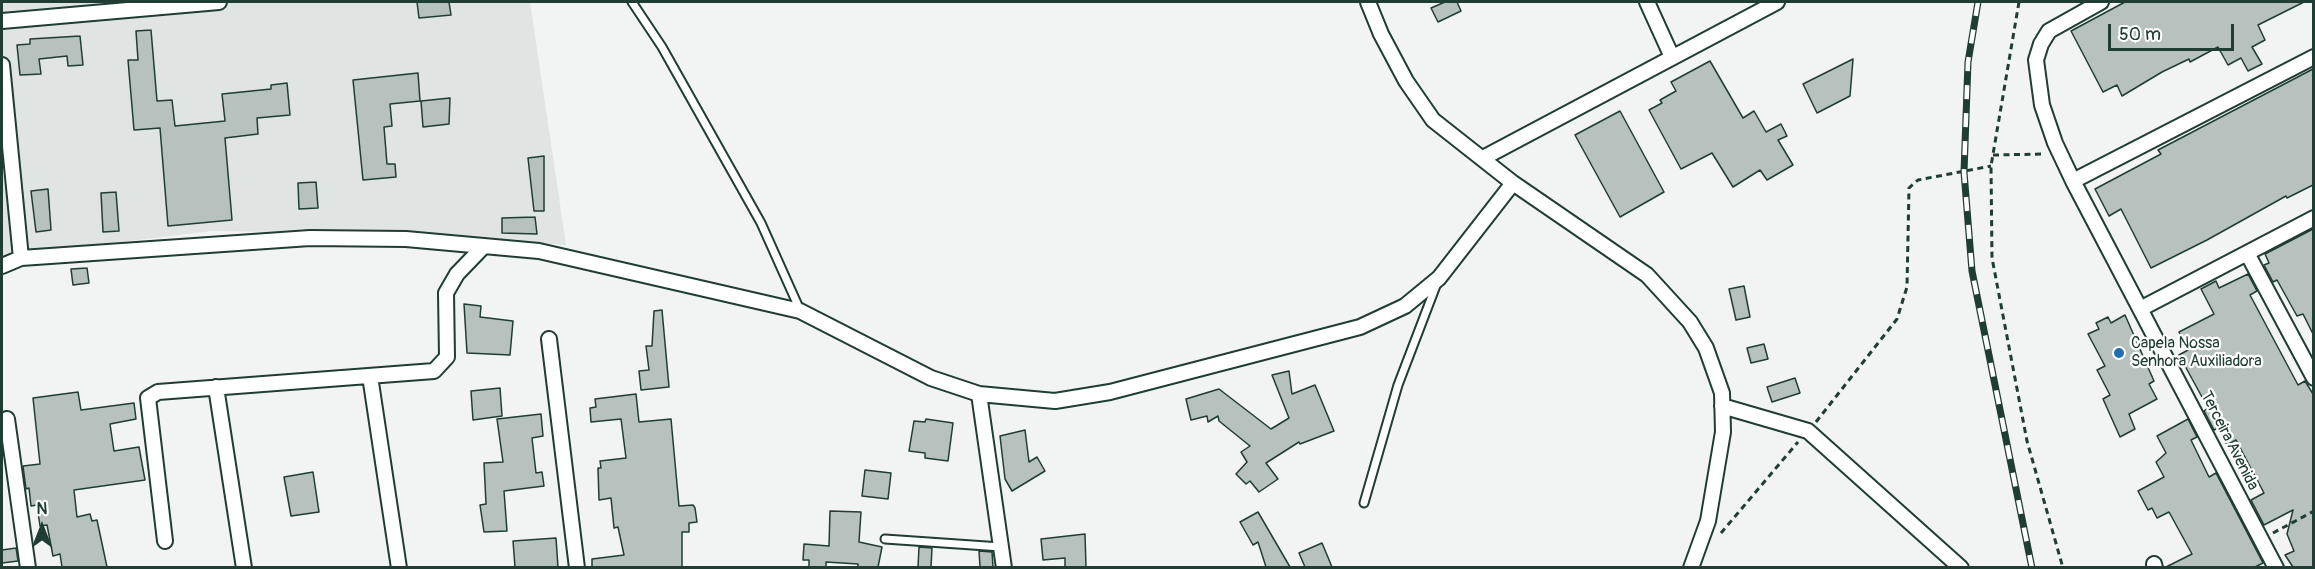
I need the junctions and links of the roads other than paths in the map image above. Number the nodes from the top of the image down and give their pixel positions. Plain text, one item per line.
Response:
1 (219, 2) edge
2 (632, 2) edge
3 (1368, 2) edge
4 (1647, 2) edge
5 (1777, 2) edge
6 (2101, 2) edge
7 (2, 21) edge
8 (1672, 57) junction
9 (2313, 57) edge
10 (2, 65) edge
11 (1483, 158) junction
12 (2073, 181) junction
13 (1513, 183) junction
14 (2313, 218) edge
15 (484, 246) junction
16 (2247, 253) junction
17 (21, 258) junction
18 (2, 266) edge
19 (1439, 278) junction
20 (2142, 308) junction
21 (800, 311) junction
22 (549, 339) dead end
23 (370, 376) junction
24 (2313, 378) edge
25 (216, 387) junction
26 (979, 394) junction
27 (1722, 406) junction
28 (7, 419) dead end
29 (1364, 503) dead end
30 (885, 538) dead end
31 (165, 540) dead end
32 (1001, 547) junction
33 (28, 567) edge
34 (244, 567) edge
35 (399, 567) edge
36 (577, 567) edge
37 (1004, 567) edge
38 (1691, 567) edge
39 (1961, 567) edge
40 (2276, 567) edge

1 - 7 street
2 - 21 lane
3 - 11 street
4 - 8 street
5 - 8 street
6 - 12 street, Terceira Avenida
8 - 11 street
9 - 12 street
10 - 17 street
11 - 13 street
12 - 20 street, Terceira Avenida
13 - 19 street
13 - 27 street
14 - 16 street
15 - 17 street
15 - 21 street
15 - 23 street
16 - 20 street
16 - 24 street
17 - 18 street
19 - 26 street
19 - 29 lane
20 - 40 street, Terceira Avenida
21 - 26 street
22 - 36 street
23 - 25 street
23 - 35 street
25 - 31 street
25 - 34 street
26 - 32 street
27 - 38 street
27 - 39 street
28 - 33 street
30 - 32 lane
32 - 37 street

